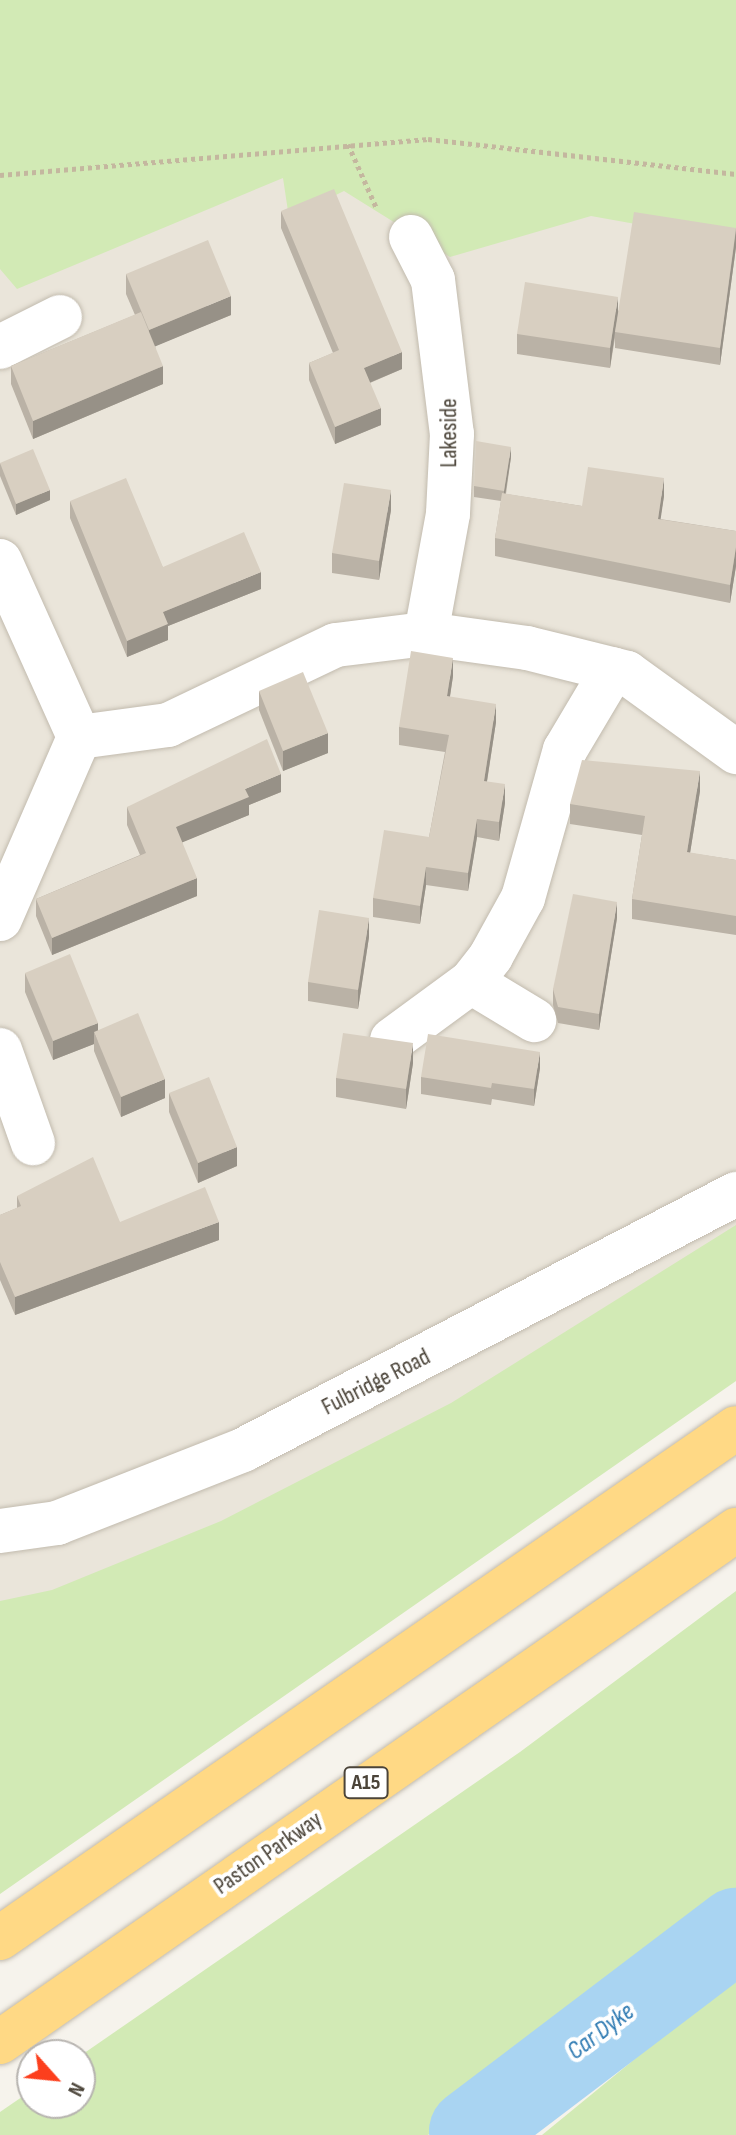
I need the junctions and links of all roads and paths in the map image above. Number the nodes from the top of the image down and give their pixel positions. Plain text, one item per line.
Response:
1 (348, 144) junction
2 (736, 174) edge
3 (0, 175) edge
4 (411, 237) joint
5 (60, 317) dead end
6 (4, 332) edge
7 (0, 561) edge
8 (426, 634) junction
9 (613, 669) junction
10 (79, 737) junction
11 (736, 752) edge
12 (0, 919) edge
13 (471, 982) junction
14 (534, 1020) dead end
15 (392, 1040) edge
16 (0, 1050) edge
17 (33, 1143) dead end
18 (736, 1194) edge
19 (736, 1428) edge
20 (736, 1530) edge
21 (0, 1531) edge
22 (0, 1938) edge
23 (0, 2042) edge

1 - 2 path
1 - 3 path
1 - 4 path
4 - 8 street, Lakeside
5 - 6 street
7 - 10 street
8 - 9 street
8 - 10 street
9 - 11 street
9 - 13 street
10 - 12 street
13 - 14 street
13 - 15 street
16 - 17 street
18 - 21 street, Fulbridge Road
19 - 22 highway
20 - 23 highway, Paston Parkway / A15

